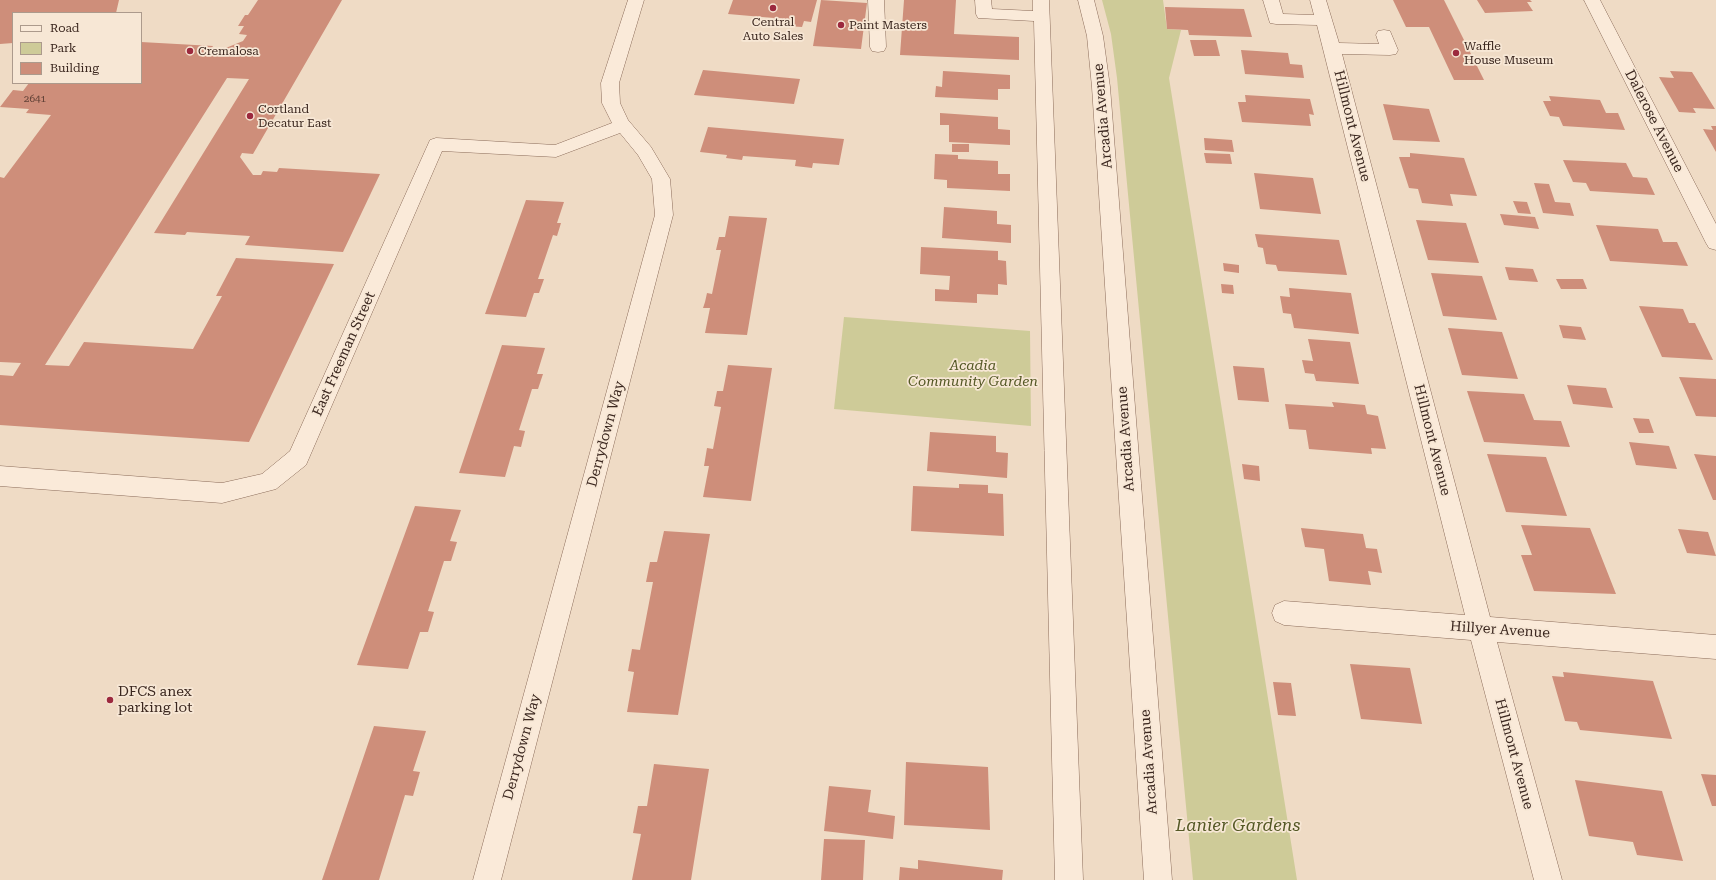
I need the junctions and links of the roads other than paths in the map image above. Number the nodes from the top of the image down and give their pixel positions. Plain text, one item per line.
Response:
1 (636, 0) edge
2 (876, 0) edge
3 (983, 0) edge
4 (1086, 0) edge
5 (1271, 0) edge
6 (1592, 0) edge
7 (1041, 8) edge
8 (1321, 10) edge
9 (1384, 35) dead end
10 (878, 47) dead end
11 (1332, 48) junction
12 (623, 125) junction
13 (1716, 243) edge
14 (0, 476) edge
15 (1284, 613) dead end
16 (1481, 629) junction
17 (1716, 647) edge
18 (487, 880) edge
19 (1069, 880) edge
20 (1158, 880) edge
21 (1548, 880) edge

1 - 12 street, Derrydown Way
2 - 10 street
3 - 7 street
4 - 20 street, Arcadia Avenue
5 - 8 street
6 - 13 street, Dalerose Avenue
7 - 19 street
8 - 11 street, Hillmont Avenue
9 - 11 street
11 - 16 street, Hillmont Avenue
12 - 14 street, East Freeman Street
12 - 18 street, Derrydown Way
15 - 16 street, Hillyer Avenue
16 - 17 street, Hillyer Avenue
16 - 21 street, Hillmont Avenue

